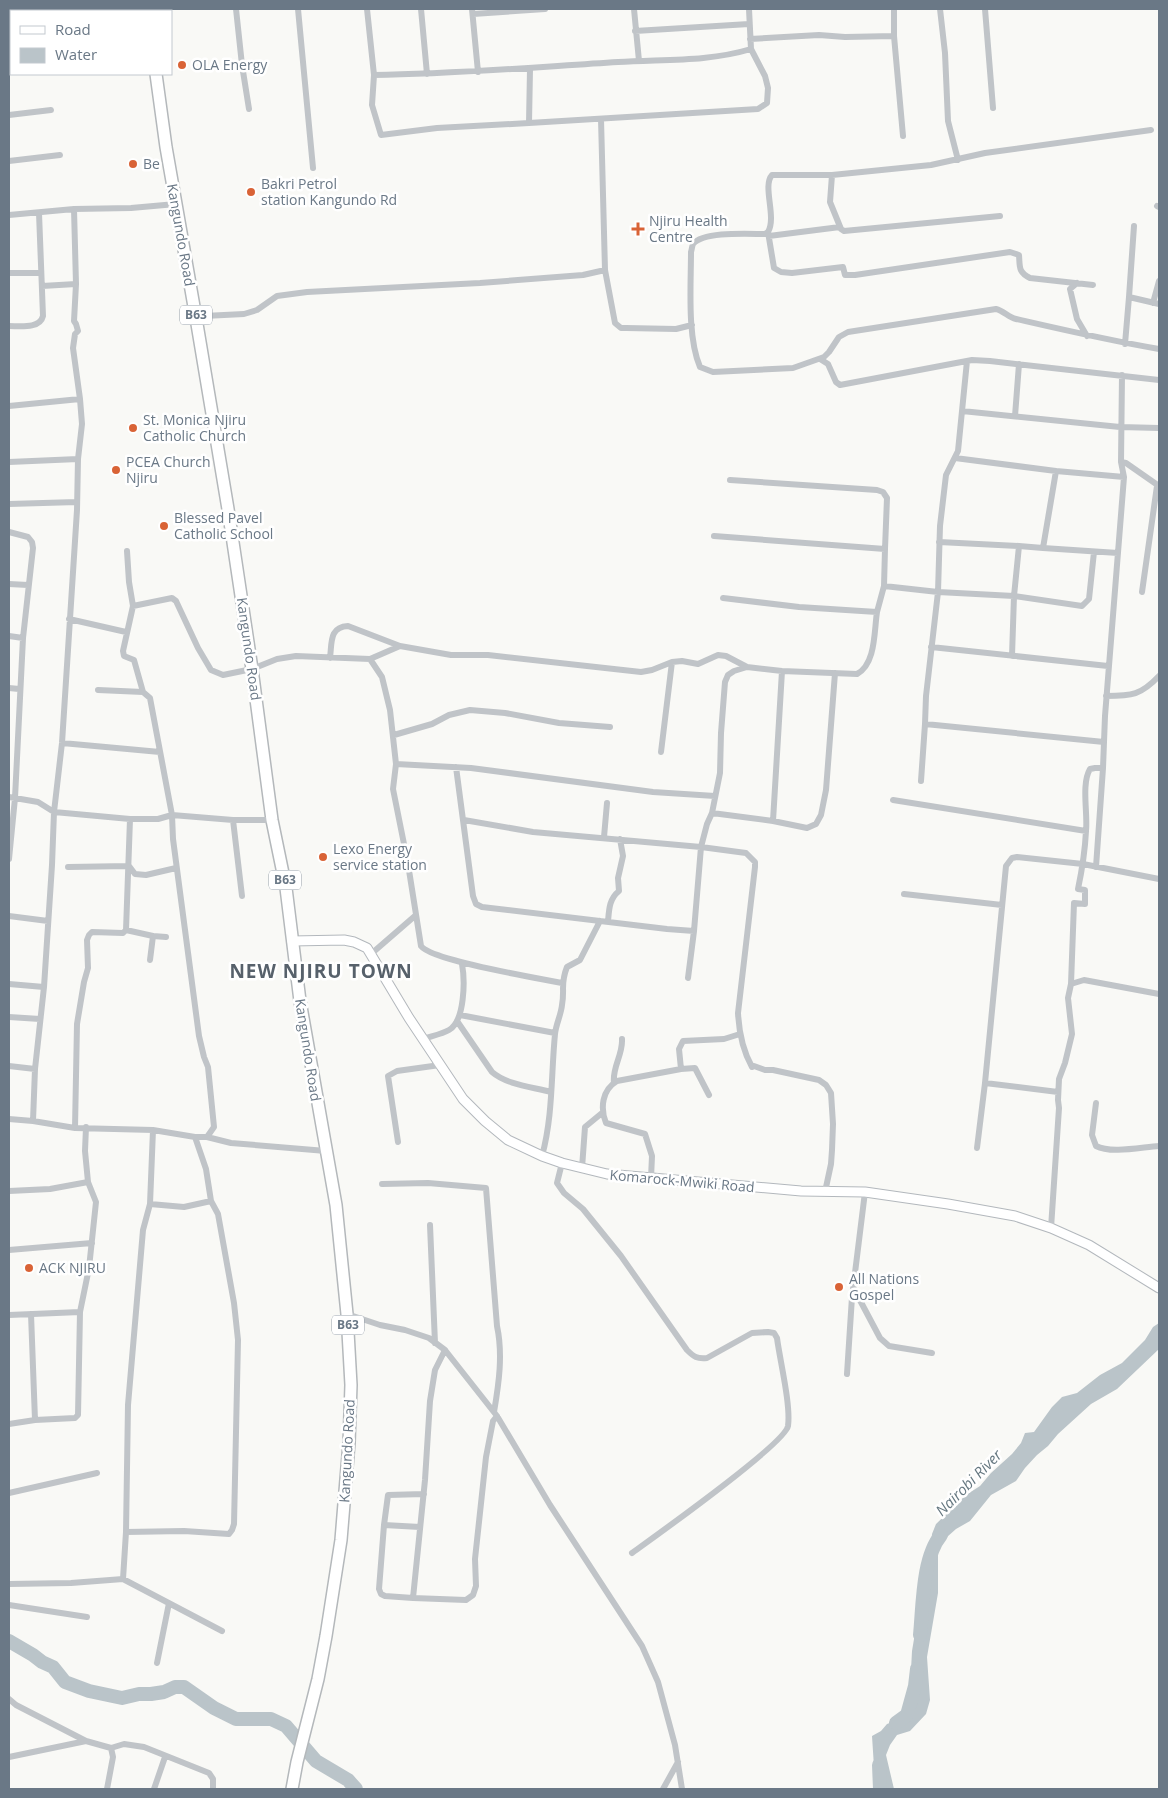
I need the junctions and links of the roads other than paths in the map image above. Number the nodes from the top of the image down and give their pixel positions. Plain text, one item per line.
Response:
1 (236, 9) edge
2 (298, 9) edge
3 (367, 9) edge
4 (421, 9) edge
5 (529, 9) edge
6 (546, 9) edge
7 (634, 9) edge
8 (749, 9) edge
9 (894, 9) edge
10 (940, 9) edge
11 (985, 9) edge
12 (472, 11) edge
13 (750, 24) junction
14 (635, 31) junction
15 (894, 36) junction
16 (750, 39) junction
17 (751, 49) junction
18 (639, 61) junction
19 (530, 69) junction
20 (478, 72) junction
21 (427, 74) junction
22 (156, 75) edge
23 (374, 75) junction
24 (993, 108) dead end
25 (249, 109) dead end
26 (51, 110) dead end
27 (9, 115) edge
28 (601, 119) junction
29 (529, 123) junction
30 (1151, 130) dead end
31 (903, 136) dead end
32 (60, 155) dead end
33 (9, 160) edge
34 (958, 160) junction
35 (313, 168) dead end
36 (832, 175) junction
37 (176, 204) junction
38 (74, 209) junction
39 (39, 213) junction
40 (9, 215) edge
41 (1000, 216) dead end
42 (840, 226) junction
43 (1134, 226) dead end
44 (769, 234) junction
45 (605, 270) junction
46 (9, 273) edge
47 (41, 273) junction
48 (1159, 280) edge
49 (1077, 283) junction
50 (76, 284) junction
51 (1093, 285) dead end
52 (42, 286) junction
53 (1129, 297) junction
54 (1156, 303) edge
55 (196, 318) junction
56 (692, 325) junction
57 (9, 326) edge
58 (1087, 336) junction
59 (1125, 344) junction
60 (1159, 350) edge
61 (820, 359) junction
62 (967, 362) junction
63 (1019, 364) junction
64 (1122, 375) junction
65 (1159, 380) edge
66 (80, 399) junction
67 (9, 406) edge
68 (962, 411) junction
69 (1015, 416) junction
70 (1120, 427) junction
71 (1159, 428) edge
72 (955, 458) junction
73 (78, 459) junction
74 (9, 462) edge
75 (1121, 462) junction
76 (1056, 471) junction
77 (1124, 477) junction
78 (730, 480) dead end
79 (1158, 486) edge
80 (77, 502) junction
81 (9, 504) edge
82 (9, 532) edge
83 (714, 536) dead end
84 (939, 542) junction
85 (1020, 546) junction
86 (1043, 548) junction
87 (885, 549) junction
88 (127, 551) dead end
89 (1094, 552) junction
90 (1118, 553) junction
91 (9, 584) edge
92 (28, 585) junction
93 (884, 586) junction
94 (938, 592) junction
95 (1142, 592) dead end
96 (1014, 596) junction
97 (723, 598) dead end
98 (133, 606) junction
99 (877, 612) junction
100 (69, 619) junction
101 (126, 632) junction
102 (9, 636) edge
103 (23, 638) junction
104 (400, 646) junction
105 (931, 646) junction
106 (1012, 656) junction
107 (330, 658) junction
108 (370, 659) junction
109 (672, 662) junction
110 (1108, 666) junction
111 (747, 667) junction
112 (252, 669) junction
113 (782, 671) junction
114 (835, 673) junction
115 (1159, 676) edge
116 (9, 688) edge
117 (19, 689) junction
118 (98, 690) dead end
119 (143, 692) junction
120 (1106, 696) junction
121 (926, 724) junction
122 (610, 727) dead end
123 (394, 735) junction
124 (62, 742) junction
125 (1104, 742) junction
126 (9, 743) edge
127 (18, 744) junction
128 (160, 752) junction
129 (661, 752) dead end
130 (396, 764) junction
131 (456, 767) junction
132 (1103, 768) junction
133 (921, 781) dead end
134 (715, 796) junction
135 (12, 797) edge
136 (893, 800) dead end
137 (607, 803) dead end
138 (54, 812) junction
139 (712, 813) junction
140 (172, 815) junction
141 (130, 819) junction
142 (233, 820) junction
143 (272, 820) junction
144 (464, 820) junction
145 (773, 821) junction
146 (1086, 831) junction
147 (604, 837) junction
148 (620, 839) junction
149 (701, 846) junction
150 (9, 859) edge
151 (1083, 864) junction
152 (129, 866) junction
153 (1096, 867) junction
154 (68, 868) dead end
155 (176, 868) junction
156 (1159, 879) edge
157 (904, 894) dead end
158 (242, 896) dead end
159 (1002, 905) junction
160 (416, 915) junction
161 (9, 916) edge
162 (600, 921) junction
163 (48, 922) junction
164 (608, 922) junction
165 (126, 930) junction
166 (694, 931) junction
167 (153, 936) junction
168 (166, 937) dead end
169 (292, 941) junction
170 (371, 954) junction
171 (150, 960) dead end
172 (462, 964) junction
173 (688, 978) dead end
174 (562, 983) junction
175 (9, 984) edge
176 (1071, 984) junction
177 (44, 987) junction
178 (1159, 994) edge
179 (9, 1017) edge
180 (458, 1018) junction
181 (40, 1019) junction
182 (556, 1033) junction
183 (740, 1034) junction
184 (423, 1039) junction
185 (622, 1039) dead end
186 (440, 1065) junction
187 (9, 1066) edge
188 (35, 1069) junction
189 (681, 1069) junction
190 (614, 1083) junction
191 (985, 1083) junction
192 (551, 1092) junction
193 (1058, 1092) junction
194 (709, 1095) dead end
195 (1096, 1103) dead end
196 (602, 1113) junction
197 (9, 1119) edge
198 (33, 1121) junction
199 (75, 1128) junction
200 (86, 1128) junction
201 (153, 1130) junction
202 (195, 1137) junction
203 (207, 1137) junction
204 (398, 1142) dead end
205 (1159, 1146) edge
206 (977, 1148) dead end
207 (326, 1152) junction
208 (542, 1156) junction
209 (562, 1163) junction
210 (582, 1168) junction
211 (651, 1178) junction
212 (88, 1182) junction
213 (382, 1184) dead end
214 (9, 1191) edge
215 (825, 1192) junction
216 (865, 1192) junction
217 (211, 1201) junction
218 (150, 1204) junction
219 (430, 1225) dead end
220 (1051, 1228) junction
221 (92, 1243) junction
222 (9, 1250) edge
223 (853, 1288) junction
224 (1159, 1288) edge
225 (80, 1312) junction
226 (31, 1314) junction
227 (347, 1314) junction
228 (9, 1315) edge
229 (435, 1343) junction
230 (445, 1350) junction
231 (932, 1353) dead end
232 (847, 1374) dead end
233 (495, 1414) junction
234 (35, 1420) junction
235 (9, 1424) edge
236 (97, 1473) dead end
237 (9, 1493) edge
238 (424, 1494) junction
239 (384, 1525) junction
240 (420, 1527) junction
241 (126, 1532) junction
242 (632, 1554) dead end
243 (123, 1579) junction
244 (9, 1584) edge
245 (413, 1598) junction
246 (169, 1603) junction
247 (9, 1605) edge
248 (87, 1617) dead end
249 (222, 1631) dead end
250 (157, 1663) dead end
251 (9, 1699) edge
252 (86, 1741) junction
253 (111, 1748) junction
254 (165, 1756) junction
255 (9, 1757) edge
256 (678, 1761) junction
257 (107, 1789) edge
258 (154, 1789) edge
259 (213, 1789) edge
260 (292, 1789) edge
261 (663, 1789) edge
262 (682, 1789) edge

1 - 25 street
2 - 35 street
3 - 23 street
4 - 21 street
5 - 6 street
5 - 12 street
7 - 14 street
8 - 13 street
9 - 15 street
10 - 34 street
11 - 24 street
12 - 20 street
13 - 14 street
13 - 16 street
14 - 18 street
15 - 16 street
15 - 31 street
16 - 17 street
17 - 18 street
17 - 28 street
18 - 19 street
19 - 20 street
19 - 29 street
20 - 21 street
21 - 23 street
22 - 37 highway, Kangundo Road / B63
23 - 29 street
26 - 27 street
28 - 29 street
28 - 45 street
30 - 34 street
32 - 33 street
34 - 36 street
36 - 42 street
36 - 44 street
37 - 38 street
37 - 55 highway, Kangundo Road / B63
38 - 39 street
38 - 50 street
39 - 40 street
39 - 47 street
41 - 42 street
42 - 44 street
43 - 53 street
44 - 49 street
44 - 56 street
45 - 55 street
45 - 56 street
46 - 47 street
47 - 52 street
48 - 54 street
49 - 51 street
49 - 58 street
50 - 52 street
50 - 66 street
52 - 57 street
53 - 54 street
53 - 59 street
55 - 112 highway, Kangundo Road / B63
56 - 61 street
58 - 59 street
58 - 61 street
59 - 60 street
61 - 62 street
62 - 63 street
62 - 68 street
63 - 64 street
63 - 69 street
64 - 65 street
64 - 70 street
66 - 67 street
66 - 73 street
68 - 69 street
68 - 72 street
69 - 70 street
70 - 71 street
70 - 75 street
72 - 76 street
72 - 84 street
73 - 74 street
73 - 80 street
75 - 77 street
75 - 79 street
76 - 77 street
76 - 86 street
77 - 90 street
78 - 87 street
79 - 95 street
80 - 81 street
80 - 100 street
82 - 92 street
83 - 87 street
84 - 85 street
84 - 94 street
85 - 86 street
85 - 96 street
86 - 89 street
87 - 93 street
88 - 98 street
89 - 90 street
89 - 96 street
90 - 110 street
91 - 92 street
92 - 103 street
93 - 94 street
93 - 99 street
94 - 96 street
94 - 105 street
96 - 106 street
97 - 99 street
98 - 101 street
98 - 112 street
99 - 114 street
100 - 101 street
100 - 124 street
101 - 119 street
102 - 103 street
103 - 117 street
104 - 107 street
104 - 108 street
104 - 109 street
105 - 106 street
105 - 121 street
106 - 110 street
107 - 108 street
107 - 112 street
108 - 123 street
109 - 111 street
109 - 129 street
110 - 120 street
111 - 113 street
111 - 134 street
112 - 143 highway, Kangundo Road / B63
113 - 114 street
113 - 145 street
114 - 145 street
115 - 120 street
116 - 117 street
117 - 127 street
118 - 119 street
119 - 128 street
120 - 125 street
121 - 125 street
121 - 133 street
122 - 123 street
123 - 130 street
124 - 128 street
124 - 138 street
125 - 132 street
126 - 127 street
127 - 135 street
128 - 140 street
130 - 131 street
130 - 160 street
131 - 134 street
131 - 144 street
132 - 146 street
132 - 153 street
134 - 139 street
135 - 138 street
135 - 150 street
136 - 146 street
137 - 147 street
138 - 141 street
138 - 163 street
139 - 145 street
139 - 149 street
140 - 141 street
140 - 142 street
140 - 155 street
141 - 152 street
142 - 143 street
142 - 158 street
143 - 169 highway, Kangundo Road / B63
144 - 147 street
144 - 162 street
146 - 151 street
147 - 148 street
148 - 149 street
148 - 164 street
149 - 166 street
149 - 183 street
151 - 153 street
151 - 159 street
151 - 176 street
152 - 154 street
152 - 155 street
152 - 165 street
153 - 156 street
155 - 203 street
157 - 159 street
159 - 191 street
160 - 170 street
160 - 172 street
161 - 163 street
162 - 164 street
162 - 174 street
163 - 177 street
164 - 166 street
165 - 167 street
165 - 199 street
166 - 173 street
167 - 168 street
167 - 171 street
169 - 170 main road, Komarock-Mwiki Road
169 - 207 highway, Kangundo Road / B63
170 - 184 main road, Komarock-Mwiki Road
172 - 174 street
172 - 180 street
174 - 182 street
175 - 177 street
176 - 178 street
176 - 193 street
177 - 181 street
179 - 181 street
180 - 182 street
180 - 184 street
180 - 192 street
181 - 188 street
182 - 192 street
183 - 189 street
183 - 215 street
184 - 186 main road, Komarock-Mwiki Road
185 - 190 street
186 - 204 street
186 - 208 main road, Komarock-Mwiki Road
187 - 188 street
188 - 198 street
189 - 190 street
189 - 194 street
190 - 196 street
191 - 193 street
191 - 206 street
192 - 208 street
193 - 220 street
195 - 205 street
196 - 210 street
196 - 211 street
197 - 198 street
198 - 199 street
199 - 200 street
200 - 201 street
200 - 212 street
201 - 202 street
201 - 218 street
202 - 203 street
202 - 217 street
203 - 207 street
207 - 227 highway, Kangundo Road / B63
208 - 209 main road, Komarock-Mwiki Road
209 - 210 main road, Komarock-Mwiki Road
209 - 242 street
210 - 211 main road, Komarock-Mwiki Road
211 - 215 main road, Komarock-Mwiki Road
212 - 214 street
212 - 221 street
213 - 233 street
215 - 216 main road, Komarock-Mwiki Road
216 - 220 main road, Komarock-Mwiki Road
216 - 223 street
217 - 218 street
217 - 241 street
218 - 241 street
219 - 229 street
220 - 224 main road, Komarock-Mwiki Road
221 - 222 street
221 - 225 street
223 - 231 street
223 - 232 street
225 - 226 street
225 - 234 street
226 - 228 street
226 - 234 street
227 - 229 street
227 - 260 highway, Kangundo Road / B63
229 - 230 street
230 - 233 street
230 - 238 street
233 - 245 street
233 - 256 street
234 - 235 street
236 - 237 street
238 - 239 street
238 - 240 street
239 - 240 street
239 - 245 street
240 - 245 street
241 - 243 street
243 - 244 street
243 - 246 street
246 - 249 street
246 - 250 street
247 - 248 street
251 - 252 street
252 - 253 street
252 - 255 street
253 - 254 street
253 - 257 street
254 - 258 street
254 - 259 street
256 - 261 street
256 - 262 street

